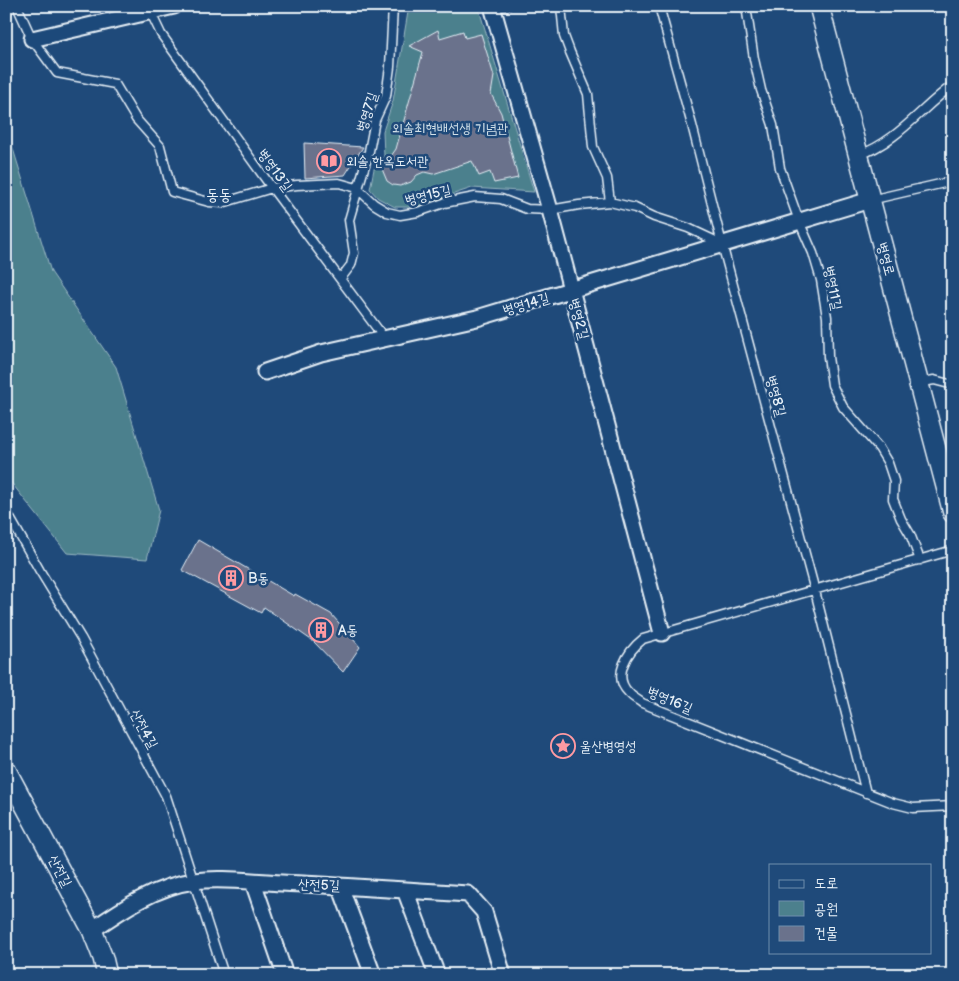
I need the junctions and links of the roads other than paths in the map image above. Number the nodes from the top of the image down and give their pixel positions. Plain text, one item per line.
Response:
1 (16, 6) edge
2 (174, 6) edge
3 (393, 6) edge
4 (561, 6) edge
5 (659, 6) edge
6 (746, 6) edge
7 (819, 6) edge
8 (497, 7) edge
9 (149, 9) edge
10 (32, 39) junction
11 (953, 85) edge
12 (858, 155) junction
13 (953, 181) edge
14 (272, 188) junction
15 (357, 188) junction
16 (870, 200) junction
17 (610, 202) junction
18 (550, 210) junction
19 (799, 221) junction
20 (722, 244) junction
21 (340, 278) junction
22 (571, 290) junction
23 (385, 339) junction
24 (265, 372) dead end
25 (918, 383) junction
26 (953, 385) edge
27 (948, 477) edge
28 (6, 511) edge
29 (953, 513) edge
30 (953, 550) edge
31 (920, 560) junction
32 (815, 591) junction
33 (662, 632) junction
34 (6, 770) edge
35 (866, 793) junction
36 (953, 806) edge
37 (194, 881) junction
38 (253, 882) junction
39 (340, 886) junction
40 (405, 890) junction
41 (92, 930) junction
42 (107, 975) edge
43 (224, 975) edge
44 (285, 975) edge
45 (373, 975) edge
46 (436, 975) edge
47 (502, 975) edge

1 - 10 lane
2 - 9 street
3 - 15 lane, 병영7길
4 - 17 lane
5 - 20 lane, 병영8길
6 - 19 lane, 병영11길
7 - 12 street, 병영로
8 - 18 street, 병영2길
9 - 10 street
9 - 14 lane, 병영13길
10 - 14 lane
11 - 12 lane
12 - 16 street, 병영로
13 - 16 lane
14 - 15 lane
14 - 21 lane, 병영13길
15 - 18 lane, 병영15길
15 - 21 lane, 병영7길
16 - 19 street, 병영14길
16 - 25 street, 병영로
17 - 18 lane, 병영15길
17 - 20 lane, 병영15길
18 - 22 street, 병영2길
19 - 20 street, 병영14길
19 - 31 lane, 병영11길
20 - 22 street, 병영14길
20 - 32 lane, 병영8길
21 - 23 lane, 병영13길
22 - 23 street, 병영14길
22 - 33 street, 병영2길
23 - 24 street, 병영14길
25 - 26 lane
25 - 27 street, 병영로
27 - 29 street, 병영로
28 - 37 lane, 산전4길
30 - 31 lane, 병영16길
31 - 32 lane, 병영16길
32 - 33 lane, 병영16길
32 - 35 lane, 병영8길
33 - 35 lane, 병영16길
34 - 41 street, 산전길
35 - 36 lane, 병영16길
37 - 38 street, 산전5길
37 - 41 street, 산전5길
37 - 43 lane, 산전4길
38 - 39 street, 산전5길
38 - 44 street
39 - 40 street, 산전5길
39 - 45 street
40 - 46 street
40 - 47 street, 산전5길
41 - 42 street, 산전길

